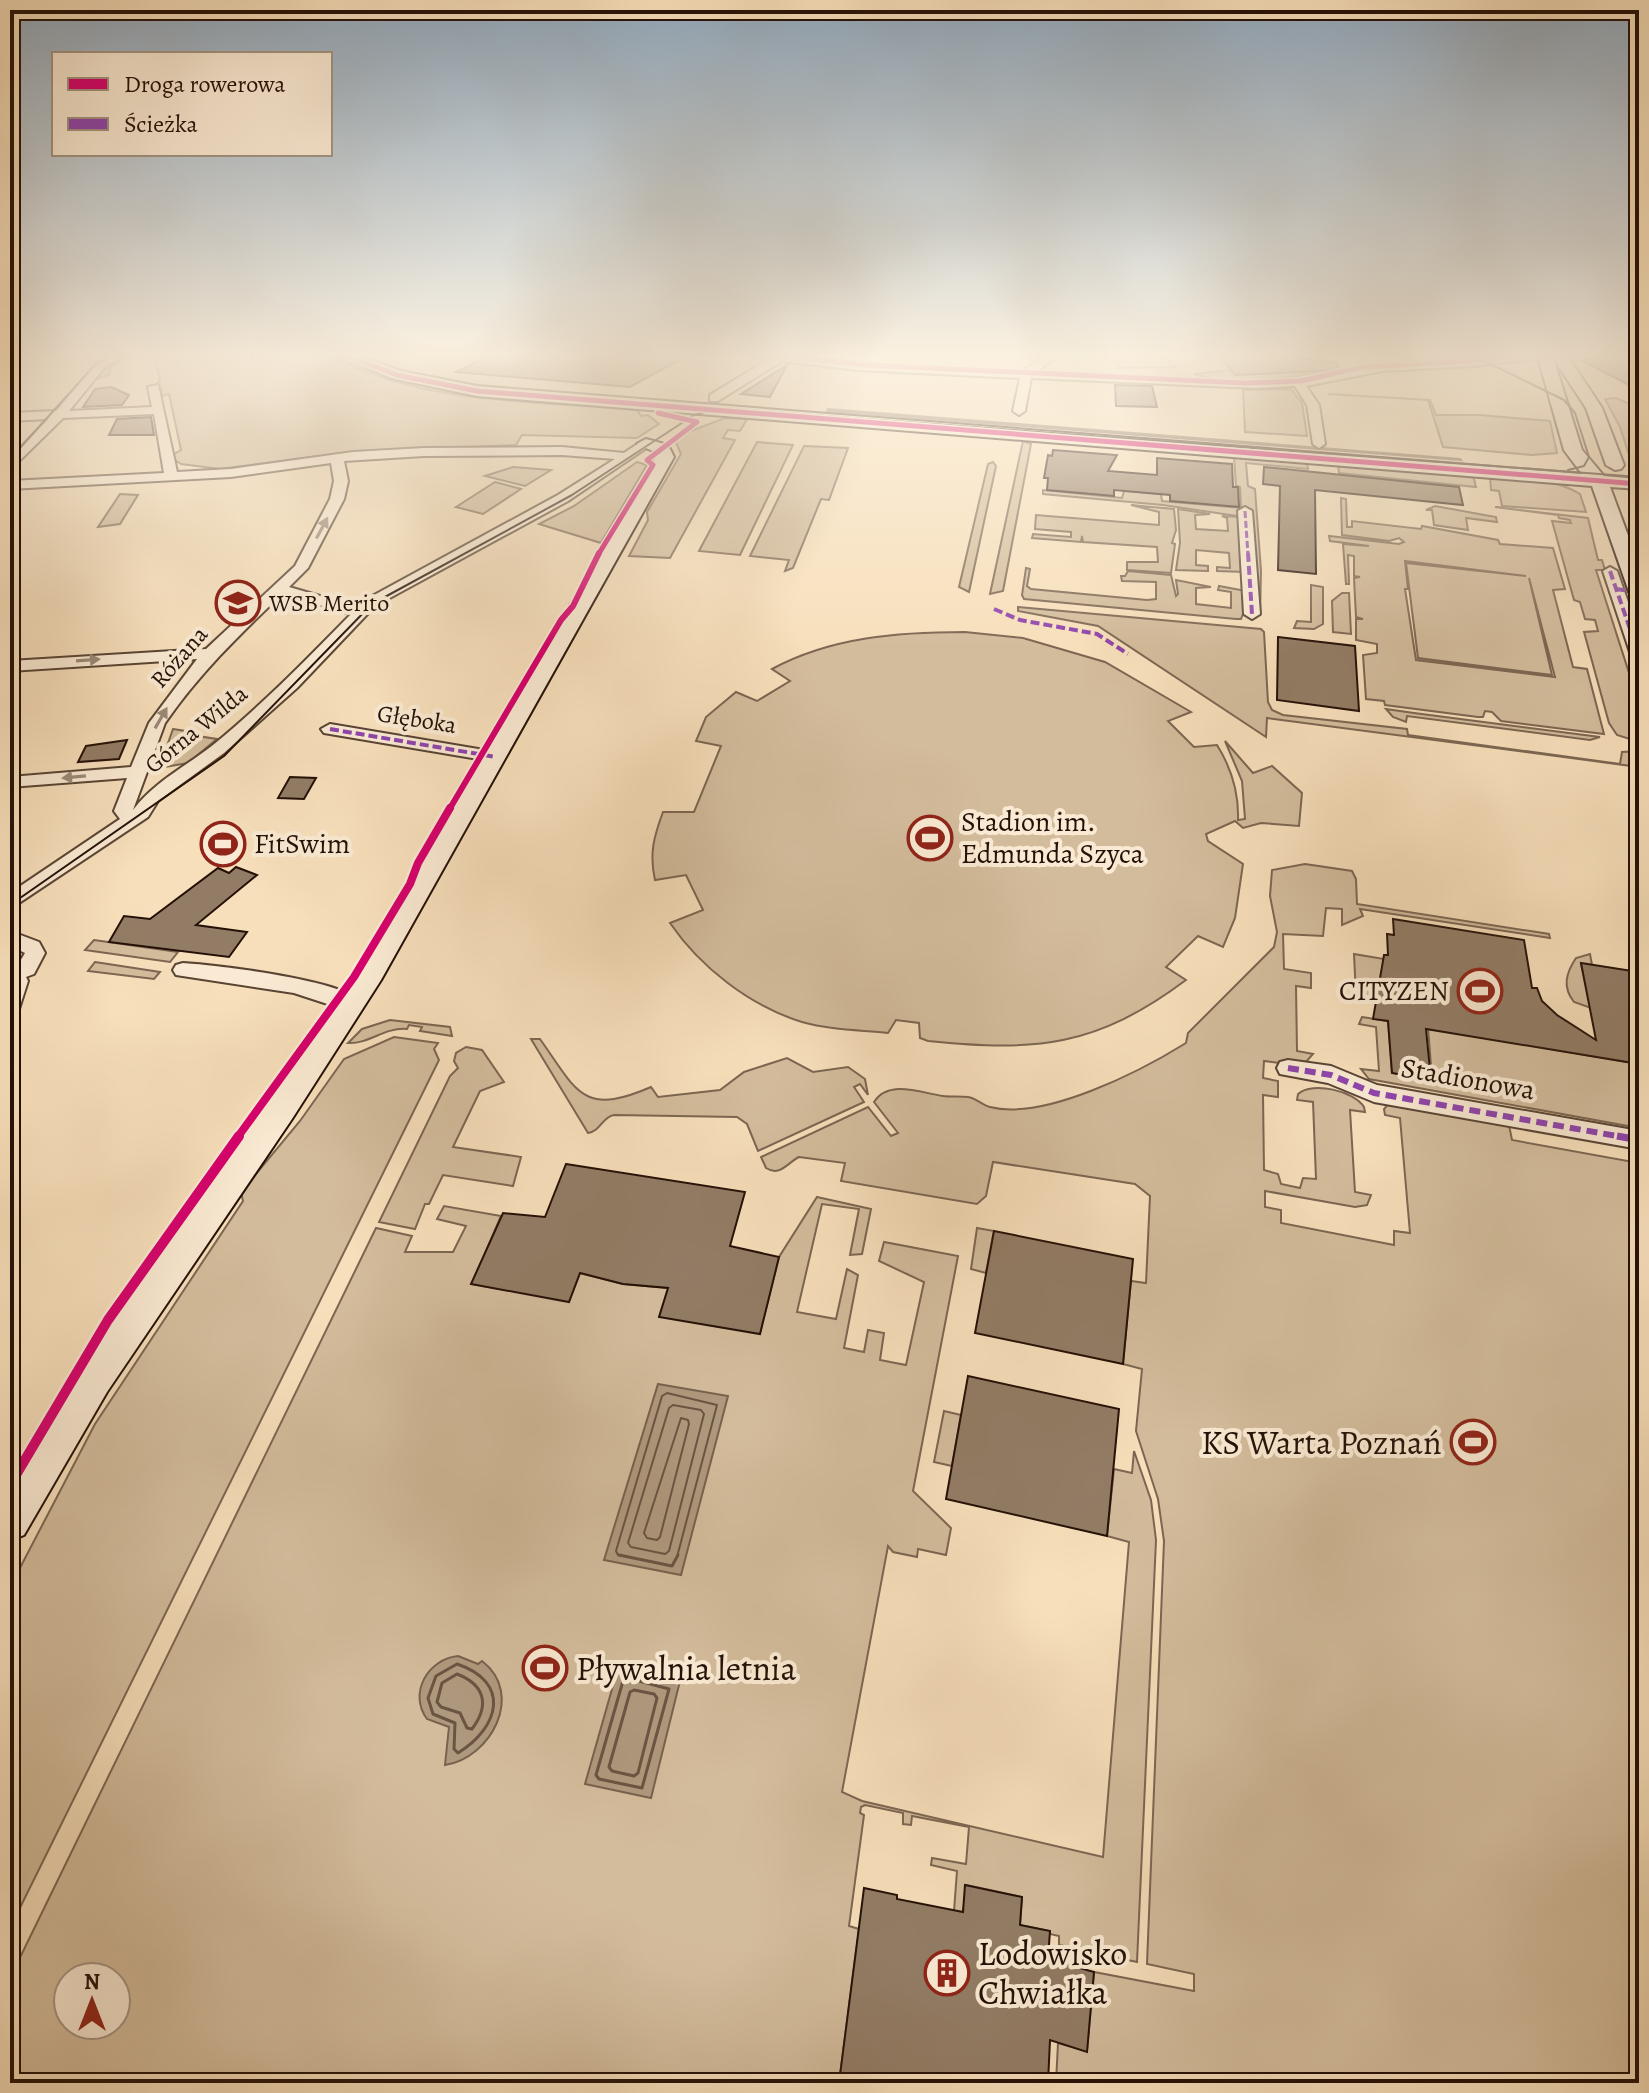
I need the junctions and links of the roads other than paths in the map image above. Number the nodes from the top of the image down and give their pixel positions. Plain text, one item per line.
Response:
1 (166, 452) edge
2 (460, 452) edge
3 (555, 452) edge
4 (619, 452) edge
5 (633, 452) edge
6 (663, 452) edge
7 (1259, 452) edge
8 (1430, 452) edge
9 (1577, 452) edge
10 (1610, 452) edge
11 (337, 458) junction
12 (1580, 462) junction
13 (1615, 465) junction
14 (1639, 467) edge
15 (170, 475) junction
16 (1599, 481) junction
17 (1639, 484) edge
18 (10, 485) edge
19 (1245, 511) dead end
20 (1610, 571) dead end
21 (280, 589) junction
22 (1616, 589) junction
23 (1639, 592) edge
24 (360, 612) junction
25 (1252, 614) dead end
26 (210, 653) junction
27 (1639, 655) edge
28 (10, 666) edge
29 (330, 729) dead end
30 (496, 757) junction
31 (138, 772) junction
32 (10, 782) edge
33 (134, 818) junction
34 (10, 902) edge
35 (10, 938) edge
36 (183, 970) dead end
37 (10, 973) edge
38 (352, 1004) junction
39 (10, 1007) edge
40 (1288, 1068) dead end
41 (1639, 1140) edge
42 (10, 1521) edge

1 - 15 street
2 - 11 street
3 - 4 street
5 - 24 street, Górna Wilda
6 - 30 street
7 - 16 street
8 - 12 street
9 - 12 street
10 - 13 street
11 - 15 street
21 -> 11 street, Różana
12 - 13 street
12 - 16 street
13 - 14 street
13 - 16 street
15 - 18 street
16 - 17 street
16 - 23 street
19 - 25 street
20 - 22 street
21 - 24 street
21 - 26 street, Różana
22 - 23 street
22 - 27 street
24 - 33 street, Górna Wilda
28 -> 26 street
31 -> 26 street, Różana
29 - 30 street, Głęboka
30 - 38 street
31 -> 32 street
31 - 33 street, Różana
33 - 34 street, Górna Wilda
35 - 37 street
36 - 38 street
37 - 39 street
38 - 42 street
40 - 41 street, Stadionowa

